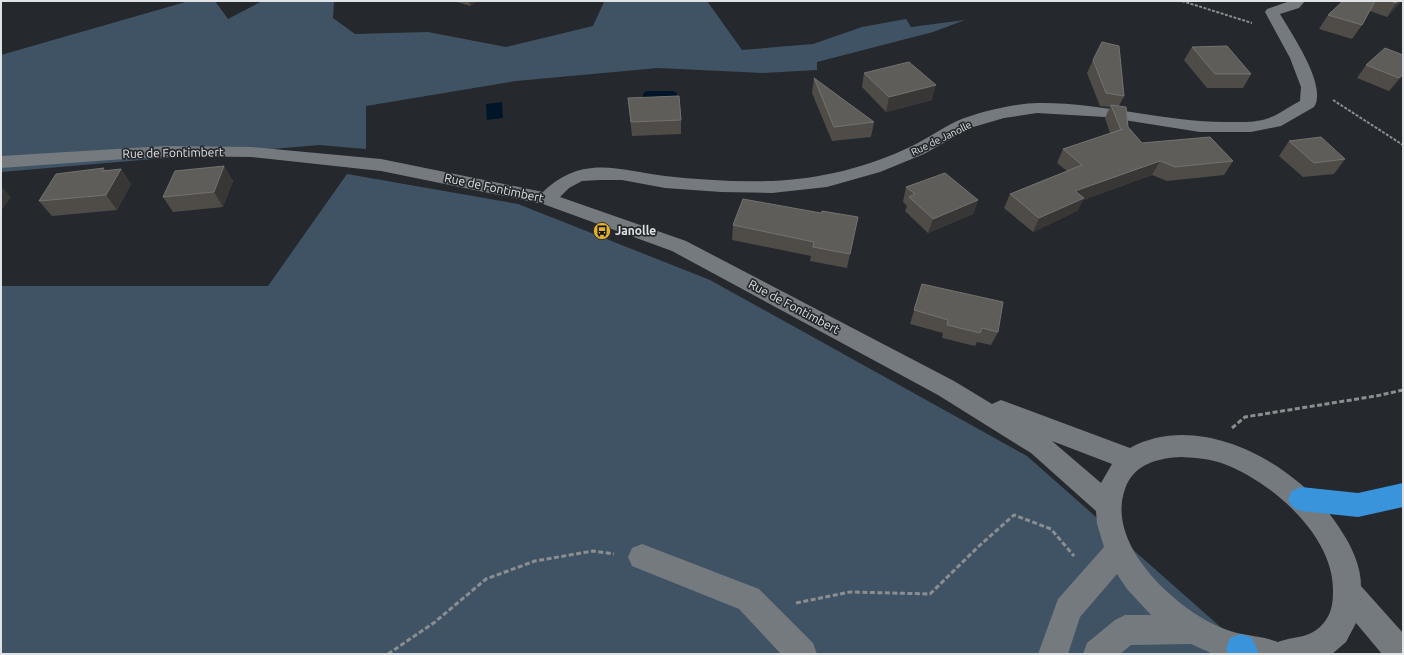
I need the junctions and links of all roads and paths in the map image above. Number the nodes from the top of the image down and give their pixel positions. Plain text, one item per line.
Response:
1 (1182, 1) edge
2 (1298, 1) edge
3 (1268, 7) edge
4 (1285, 34) junction
5 (1309, 87) junction
6 (1403, 145) edge
7 (1, 162) edge
8 (547, 199) junction
9 (946, 388) junction
10 (1403, 390) edge
11 (1206, 448) junction
12 (1131, 460) junction
13 (1403, 494) edge
14 (1301, 499) junction
15 (1108, 505) junction
16 (1119, 551) junction
17 (642, 557) joint
18 (1094, 579) junction
19 (1349, 593) junction
20 (760, 611) junction
21 (1194, 629) junction
22 (1242, 652) edge
23 (1306, 652) edge
24 (388, 654) edge
25 (802, 654) edge
26 (1053, 654) edge
27 (1098, 654) edge
28 (1271, 654) edge
29 (1402, 654) edge

1 - 4 path
2 - 3 street
3 - 4 street
4 - 5 street
5 - 6 path
5 - 8 street, Rue de Janolle
7 - 8 street, Rue de Fontimbert
8 - 9 street, Rue de Fontimbert
9 - 12 street, Rue de Fontimbert
9 - 15 street, Rue de Fontimbert
10 - 11 path
11 - 12 street
11 - 14 street
12 - 15 street
13 - 14 highway
14 - 19 street
15 - 16 street
16 - 18 street
16 - 21 street
17 - 20 street
17 - 24 path
18 - 20 path
18 - 26 street
19 - 23 street
19 - 29 street
20 - 25 street
21 - 22 street
21 - 27 street
22 - 28 street

